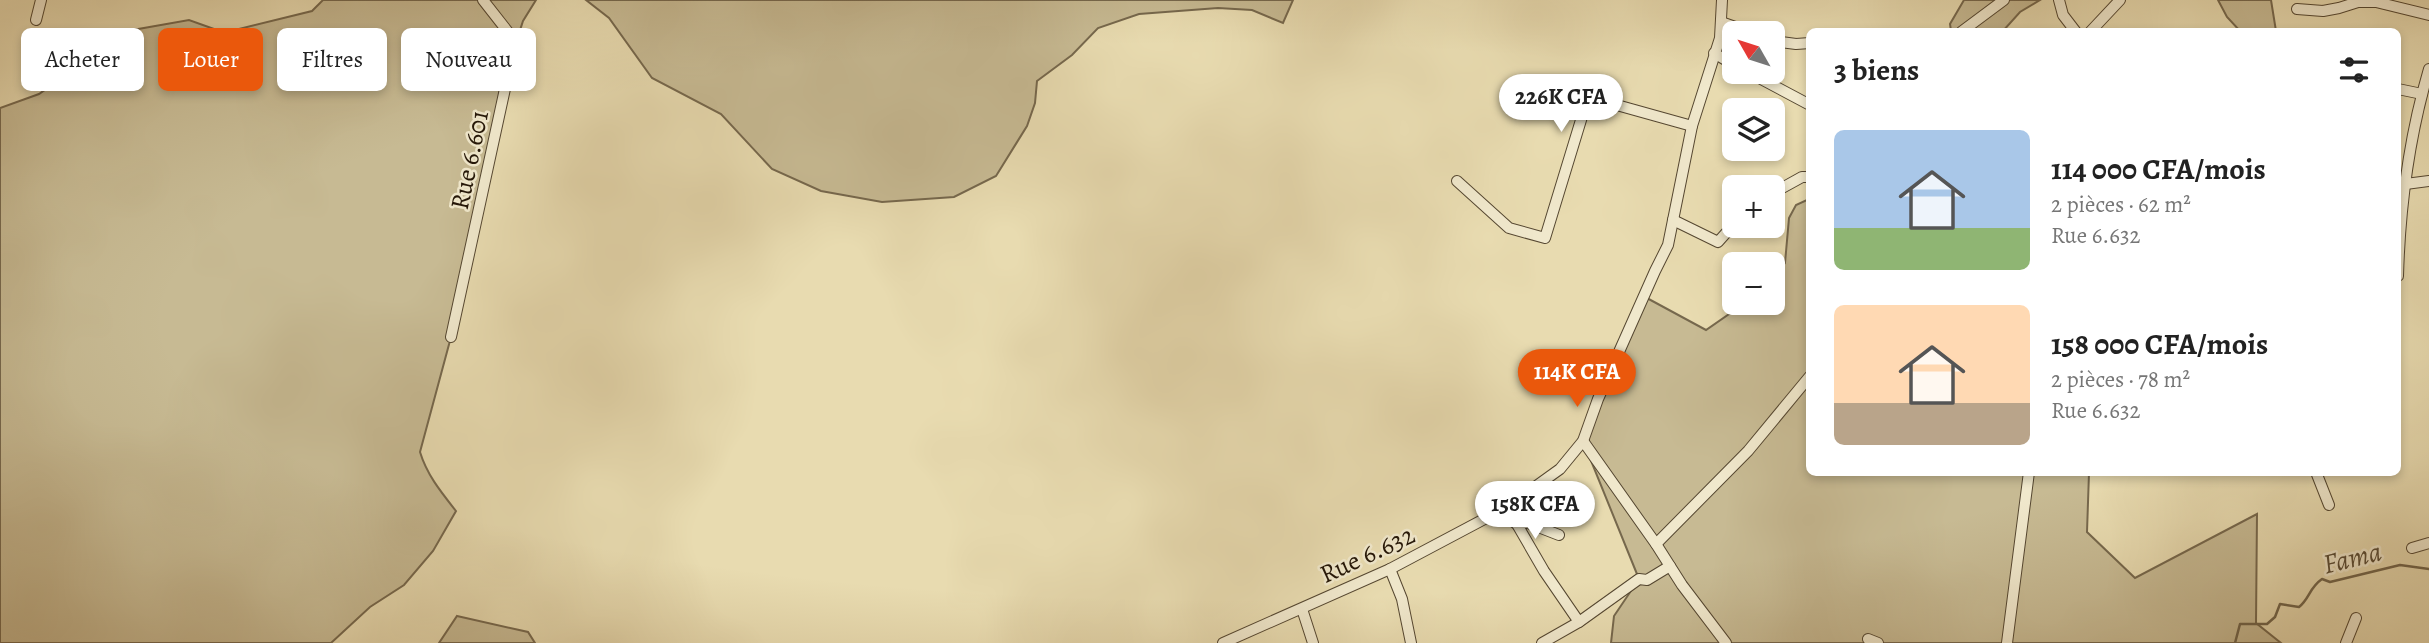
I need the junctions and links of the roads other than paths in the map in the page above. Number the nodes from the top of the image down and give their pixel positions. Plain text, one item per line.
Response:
1 (41, 0) edge
2 (483, 0) edge
3 (1722, 0) edge
4 (2004, 0) edge
5 (2059, 0) edge
6 (2120, 0) edge
7 (2297, 9) dead end
8 (2429, 15) edge
9 (36, 20) dead end
10 (1721, 22) joint
11 (1966, 28) edge
12 (2073, 28) edge
13 (2094, 28) edge
14 (1785, 43) edge
15 (1806, 43) edge
16 (1714, 54) junction
17 (1722, 58) edge
18 (2429, 69) edge
19 (1771, 84) edge
20 (2401, 90) edge
21 (2422, 94) junction
22 (1806, 103) edge
23 (1692, 126) junction
24 (1806, 177) edge
25 (1457, 181) dead end
26 (2429, 181) edge
27 (2401, 184) edge
28 (1785, 186) edge
29 (1673, 220) junction
30 (1722, 238) edge
31 (451, 337) dead end
32 (1806, 381) edge
33 (1583, 441) junction
34 (2028, 476) edge
35 (2318, 476) edge
36 (2329, 505) dead end
37 (1507, 507) junction
38 (1515, 523) junction
39 (1559, 535) dead end
40 (2429, 543) edge
41 (1656, 544) junction
42 (2412, 548) dead end
43 (1670, 566) junction
44 (1390, 569) junction
45 (1302, 610) junction
46 (2356, 618) dead end
47 (1579, 622) junction
48 (1868, 639) dead end
49 (1223, 643) edge
50 (1313, 643) edge
51 (1411, 643) edge
52 (1542, 643) edge
53 (1726, 643) edge
54 (1878, 643) edge
55 (2007, 643) edge
56 (2346, 643) edge

1 - 9 street
2 - 31 street, Rue 6.601
3 - 10 street, Rue 6.632
4 - 11 street
5 - 12 street
6 - 13 street
7 - 8 street
10 - 16 street, Rue 6.632
14 - 15 street
16 - 17 street
16 - 23 street, Rue 6.632
18 - 21 street
19 - 22 street
20 - 21 street
21 - 27 street
23 - 25 street
23 - 29 street, Rue 6.632
24 - 28 street
26 - 27 street
29 - 30 street
29 - 33 street, Rue 6.632
32 - 41 street
33 - 37 street, Rue 6.632
33 - 41 street
34 - 55 street
35 - 36 street
37 - 38 street
37 - 44 street, Rue 6.632
38 - 39 street
38 - 47 street
40 - 42 street
41 - 43 street
43 - 47 street
43 - 53 street
44 - 45 street, Rue 6.632
44 - 51 street
45 - 49 street, Rue 6.632
45 - 50 street
46 - 56 street
47 - 52 street
48 - 54 street

